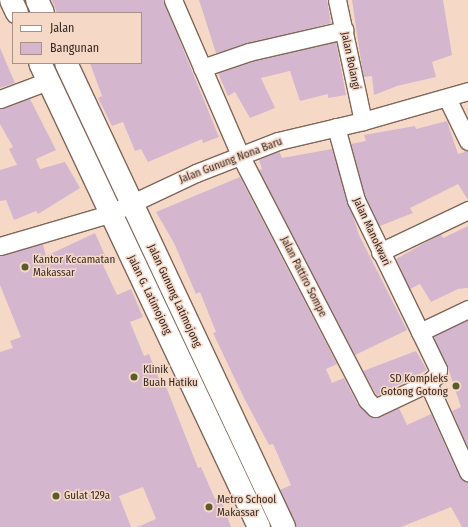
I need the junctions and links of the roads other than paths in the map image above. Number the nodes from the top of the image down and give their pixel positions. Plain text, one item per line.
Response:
1 (11, 0) edge
2 (37, 0) edge
3 (173, 0) edge
4 (337, 0) edge
5 (17, 12) edge
6 (43, 12) edge
7 (344, 30) junction
8 (66, 64) edge
9 (202, 68) junction
10 (44, 72) edge
11 (468, 91) edge
12 (447, 98) junction
13 (0, 99) edge
14 (363, 121) junction
15 (336, 128) junction
16 (468, 141) edge
17 (240, 155) junction
18 (130, 204) junction
19 (468, 210) edge
20 (109, 214) junction
21 (0, 246) edge
22 (380, 252) junction
23 (468, 308) edge
24 (420, 332) junction
25 (428, 383) junction
26 (468, 472) edge
27 (259, 527) edge
28 (284, 527) edge

1 - 5 main road
2 - 6 main road
3 - 9 street, Jalan Pattiro Sompe
4 - 7 street, Jalan Bolangi
7 - 9 street
7 - 14 street, Jalan Bolangi
8 - 18 main road, Jalan Gunung Latimojong
9 - 17 street, Jalan Pattiro Sompe
10 - 13 street
10 - 20 main road, Jalan G. Latimojong
11 - 12 street, Jalan Gunung Nona Baru
12 - 14 street, Jalan Gunung Nona Baru
12 - 16 street
14 - 15 street, Jalan Gunung Nona Baru
15 - 17 street, Jalan Gunung Nona Baru
15 - 22 street, Jalan Manokwari
17 - 18 street, Jalan Gunung Nona Baru
17 - 25 street, Jalan Pattiro Sompe
18 - 20 street, Jalan Gunung Nona Baru
18 - 28 main road, Jalan Gunung Latimojong
19 - 22 street
20 - 21 street, Jalan Gunung Nona Baru
20 - 27 main road, Jalan G. Latimojong
22 - 24 street, Jalan Manokwari
23 - 24 street
24 - 25 street, Jalan Manokwari
25 - 26 street

